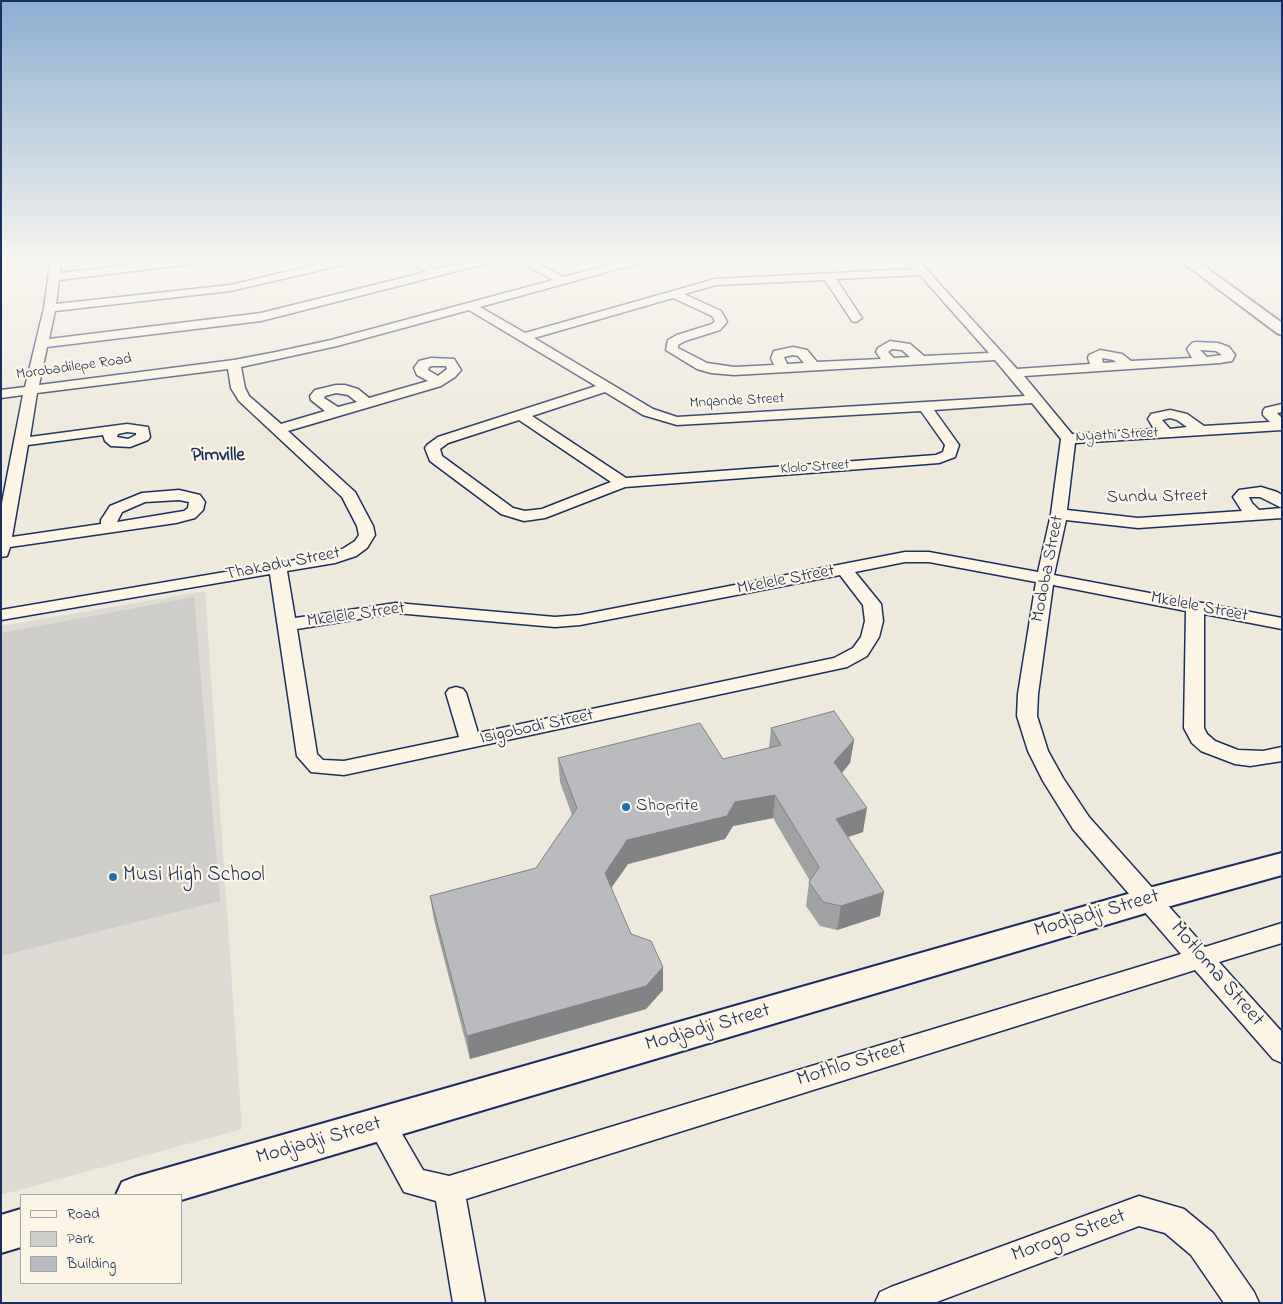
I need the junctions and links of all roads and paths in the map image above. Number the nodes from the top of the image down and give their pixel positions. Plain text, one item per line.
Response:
1 (48, 319) edge
2 (254, 319) edge
3 (423, 319) edge
4 (493, 319) edge
5 (588, 319) edge
6 (719, 319) edge
7 (964, 319) edge
8 (1267, 319) edge
9 (1282, 330) edge
10 (525, 337) junction
11 (42, 344) junction
12 (997, 356) junction
13 (1204, 361) dead end
14 (234, 364) junction
15 (1014, 373) junction
16 (438, 382) dead end
17 (607, 387) junction
18 (31, 390) junction
19 (1, 394) edge
20 (1035, 400) junction
21 (367, 403) junction
22 (925, 407) junction
23 (1282, 408) edge
24 (335, 412) junction
25 (521, 415) junction
26 (1282, 426) edge
27 (279, 429) junction
28 (111, 430) dead end
29 (1201, 432) junction
30 (1167, 434) junction
31 (1068, 439) junction
32 (22, 442) junction
33 (623, 483) junction
34 (1282, 503) edge
35 (1282, 513) edge
36 (1059, 514) junction
37 (1255, 515) junction
38 (110, 527) junction
39 (2, 548) edge
40 (278, 568) junction
41 (845, 570) junction
42 (1045, 577) junction
43 (1195, 608) junction
44 (1, 615) edge
45 (1282, 624) edge
46 (287, 626) junction
47 (456, 693) dead end
48 (470, 742) junction
49 (1282, 754) edge
50 (1282, 864) edge
51 (1149, 900) junction
52 (1282, 933) edge
53 (1200, 958) junction
54 (1282, 1051) edge
55 (381, 1124) junction
56 (504, 1173) joint
57 (449, 1190) junction
58 (138, 1194) edge
59 (20, 1228) edge
60 (1, 1234) edge
61 (469, 1303) edge
62 (891, 1303) edge
63 (1244, 1303) edge

1 - 11 street
2 - 11 street
3 - 14 street, Morobadilepe Road
4 - 10 street, Mnqande Street
5 - 10 street
6 - 12 street
7 - 12 street
8 - 9 street
10 - 17 street, Mnqande Street
11 - 18 street
12 - 15 street
13 - 15 street
14 - 18 street, Morobadilepe Road
14 - 27 street, Thakadu Street
15 - 20 street
16 - 21 street
17 - 22 street, Mnqande Street
17 - 25 street
18 - 19 street, Morobadilepe Road
18 - 32 street
20 - 22 street, Mnqande Street
20 - 31 street
21 - 24 street
21 - 24 street
22 - 33 street, Klolo Street
23 - 26 street, Nyathi Street
24 - 27 street
25 - 33 street
25 - 33 street
26 - 29 street, Nyathi Street
27 - 40 street, Thakadu Street
28 - 32 street
29 - 30 street, Nyathi Street
29 - 30 street, Nyathi Street
30 - 31 street, Nyathi Street
31 - 36 street, Modoba Street
32 - 39 street
34 - 37 street
35 - 37 street, Sundu Street
36 - 37 street, Sundu Street
36 - 42 street, Modoba Street
38 - 38 street
38 - 39 street
40 - 44 street, Thakadu Street
40 - 46 street, Isigobodi Street
41 - 42 street, Mkelele Street
41 - 46 street, Mkelele Street
41 - 48 street, Isigobodi Street
42 - 43 street, Mkelele Street
42 - 51 street, Modoba Street
43 - 45 street, Mkelele Street
43 - 49 street
46 - 48 street, Isigobodi Street
47 - 48 street
50 - 51 street, Modjadji Street
51 - 53 street, Motloma Street
51 - 55 street, Modjadji Street
52 - 53 street
53 - 54 street, Motloma Street
53 - 56 street, Mothlo Street
55 - 57 street
55 - 58 street, Modjadji Street
56 - 57 street
57 - 61 street
59 - 60 street
62 - 63 street, Morogo Street

